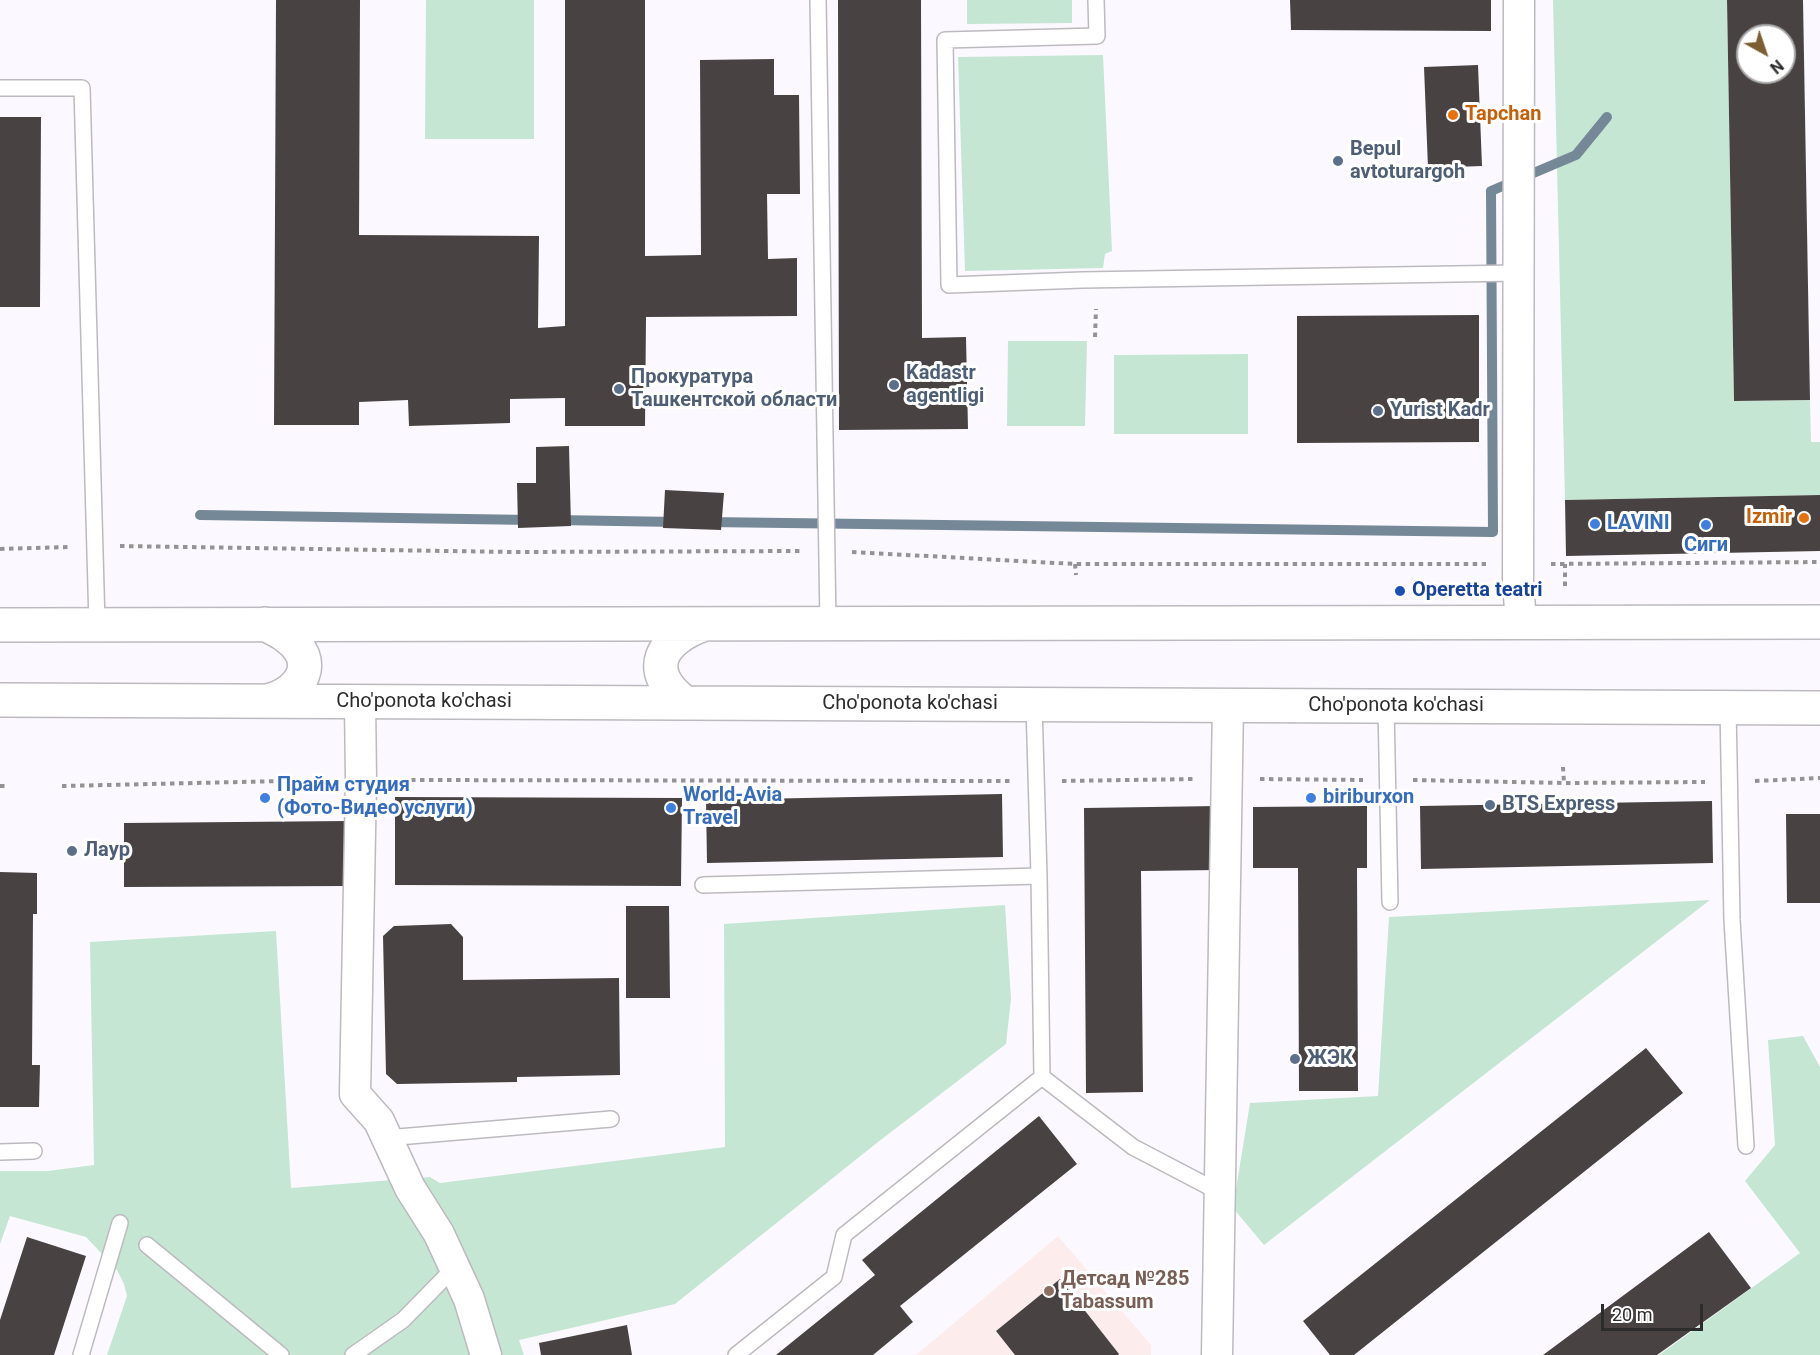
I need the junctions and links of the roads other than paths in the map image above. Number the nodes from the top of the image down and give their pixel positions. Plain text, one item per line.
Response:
1 (818, 0) edge
2 (1096, 0) edge
3 (1519, 0) edge
4 (0, 88) edge
5 (1510, 273) junction
6 (1820, 621) edge
7 (1521, 622) junction
8 (828, 623) junction
9 (97, 624) junction
10 (265, 624) junction
11 (705, 624) junction
12 (0, 625) edge
13 (0, 700) edge
14 (267, 701) junction
15 (360, 702) junction
16 (684, 703) junction
17 (1034, 705) junction
18 (1228, 705) junction
19 (1386, 706) junction
20 (1728, 707) junction
21 (1820, 708) edge
22 (1039, 876) junction
23 (703, 885) dead end
24 (1390, 902) dead end
25 (1042, 1077) junction
26 (612, 1119) dead end
27 (386, 1138) junction
28 (1746, 1146) dead end
29 (34, 1151) dead end
30 (0, 1152) edge
31 (1219, 1192) junction
32 (120, 1223) dead end
33 (147, 1245) dead end
34 (455, 1267) junction
35 (81, 1355) edge
36 (280, 1355) edge
37 (352, 1355) edge
38 (486, 1355) edge
39 (736, 1355) edge
40 (1217, 1355) edge

1 - 8 lane
2 - 5 lane
3 - 5 street
4 - 9 lane
5 - 7 street
6 - 7 main road
7 - 8 main road
8 - 11 main road
9 - 10 main road
9 - 12 main road
10 - 11 main road
10 - 14 main road
11 - 16 main road
13 - 14 main road, Cho'ponota ko'chasi
14 - 15 main road, Cho'ponota ko'chasi
15 - 16 main road, Cho'ponota ko'chasi
15 - 27 street
16 - 17 main road, Cho'ponota ko'chasi
17 - 18 main road, Cho'ponota ko'chasi
17 - 22 lane
18 - 19 main road, Cho'ponota ko'chasi
18 - 31 street
19 - 20 main road, Cho'ponota ko'chasi
19 - 24 lane
20 - 21 main road, Cho'ponota ko'chasi
20 - 28 lane
22 - 23 lane
22 - 25 lane
25 - 31 lane
25 - 39 lane
26 - 27 lane
27 - 34 street
29 - 30 lane
31 - 40 street
32 - 35 lane
33 - 36 lane
34 - 37 lane
34 - 38 street

